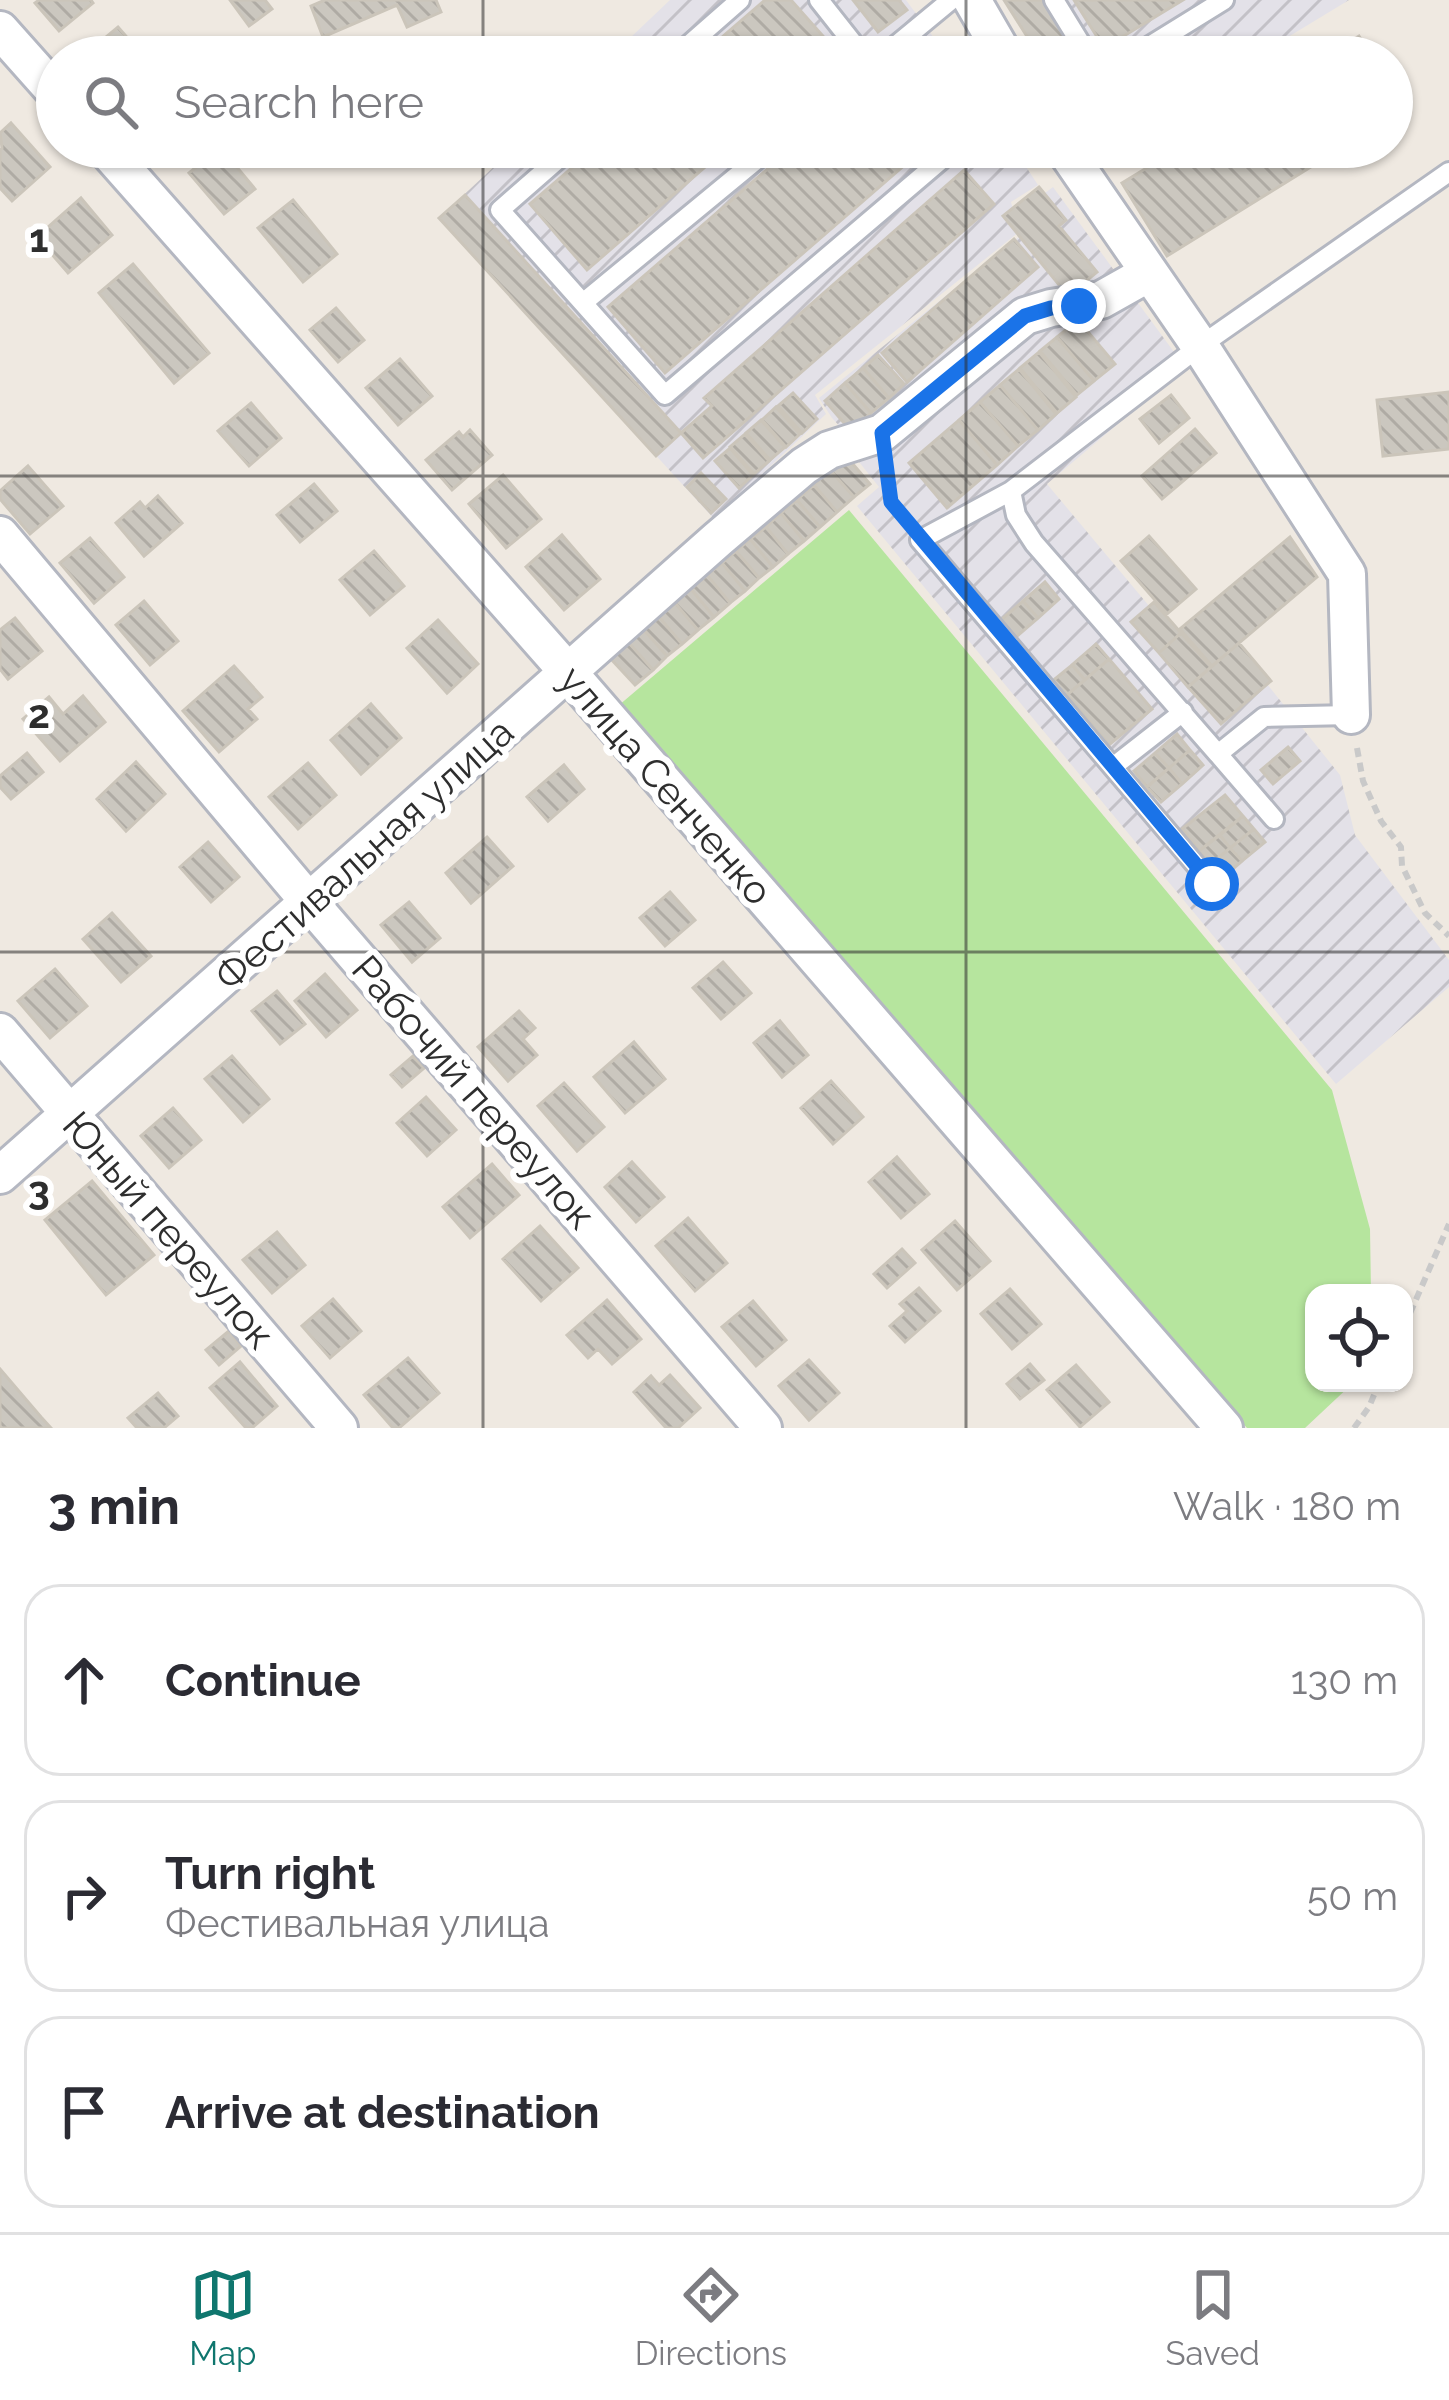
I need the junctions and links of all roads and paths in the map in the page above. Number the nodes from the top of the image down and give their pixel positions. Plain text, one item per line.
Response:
1 (740, 0) edge
2 (819, 0) edge
3 (951, 0) edge
4 (972, 0) edge
5 (1054, 0) edge
6 (1224, 0) edge
7 (0, 30) edge
8 (699, 36) edge
9 (847, 36) edge
10 (907, 36) edge
11 (993, 36) edge
12 (1076, 36) edge
13 (1166, 36) edge
14 (36, 70) edge
15 (123, 168) edge
16 (548, 168) edge
17 (747, 168) edge
18 (932, 168) edge
19 (1077, 168) edge
20 (1449, 172) edge
21 (1149, 273) junction
22 (584, 302) junction
23 (1200, 346) junction
24 (882, 433) junction
25 (1011, 491) junction
26 (0, 535) edge
27 (920, 540) junction
28 (568, 672) junction
29 (1183, 712) junction
30 (1351, 715) junction
31 (1218, 754) junction
32 (1114, 766) junction
33 (1274, 819) dead end
34 (1212, 884) dead end
35 (310, 902) junction
36 (1449, 936) edge
37 (0, 1032) edge
38 (70, 1115) junction
39 (0, 1174) edge
40 (1449, 1224) edge
41 (1413, 1306) edge
42 (1375, 1392) edge
43 (339, 1428) edge
44 (763, 1428) edge
45 (1224, 1428) edge
46 (1354, 1428) edge

1 - 8 lane
2 - 9 lane
3 - 10 lane
4 - 11 street
5 - 12 lane
6 - 13 lane
7 - 14 street
15 - 28 street, улица Сенченко
16 - 22 lane
17 - 22 lane
18 - 22 lane
19 - 21 street
20 - 23 lane
21 - 23 street
21 - 24 street, Фестивальная улица
23 - 25 lane
23 - 30 street
24 - 27 path
24 - 28 street, Фестивальная улица
25 - 27 lane
25 - 29 lane
26 - 35 street, Рабочий переулок
27 - 32 lane
28 - 35 street, Фестивальная улица
28 - 45 street, улица Сенченко
29 - 31 lane
29 - 32 lane
30 - 31 lane
30 - 36 path
31 - 33 lane
32 - 34 lane
35 - 38 street, Фестивальная улица
35 - 44 street, Рабочий переулок
37 - 38 street, Юный переулок
38 - 39 street, Фестивальная улица
38 - 43 street, Юный переулок
40 - 41 path
42 - 46 path

